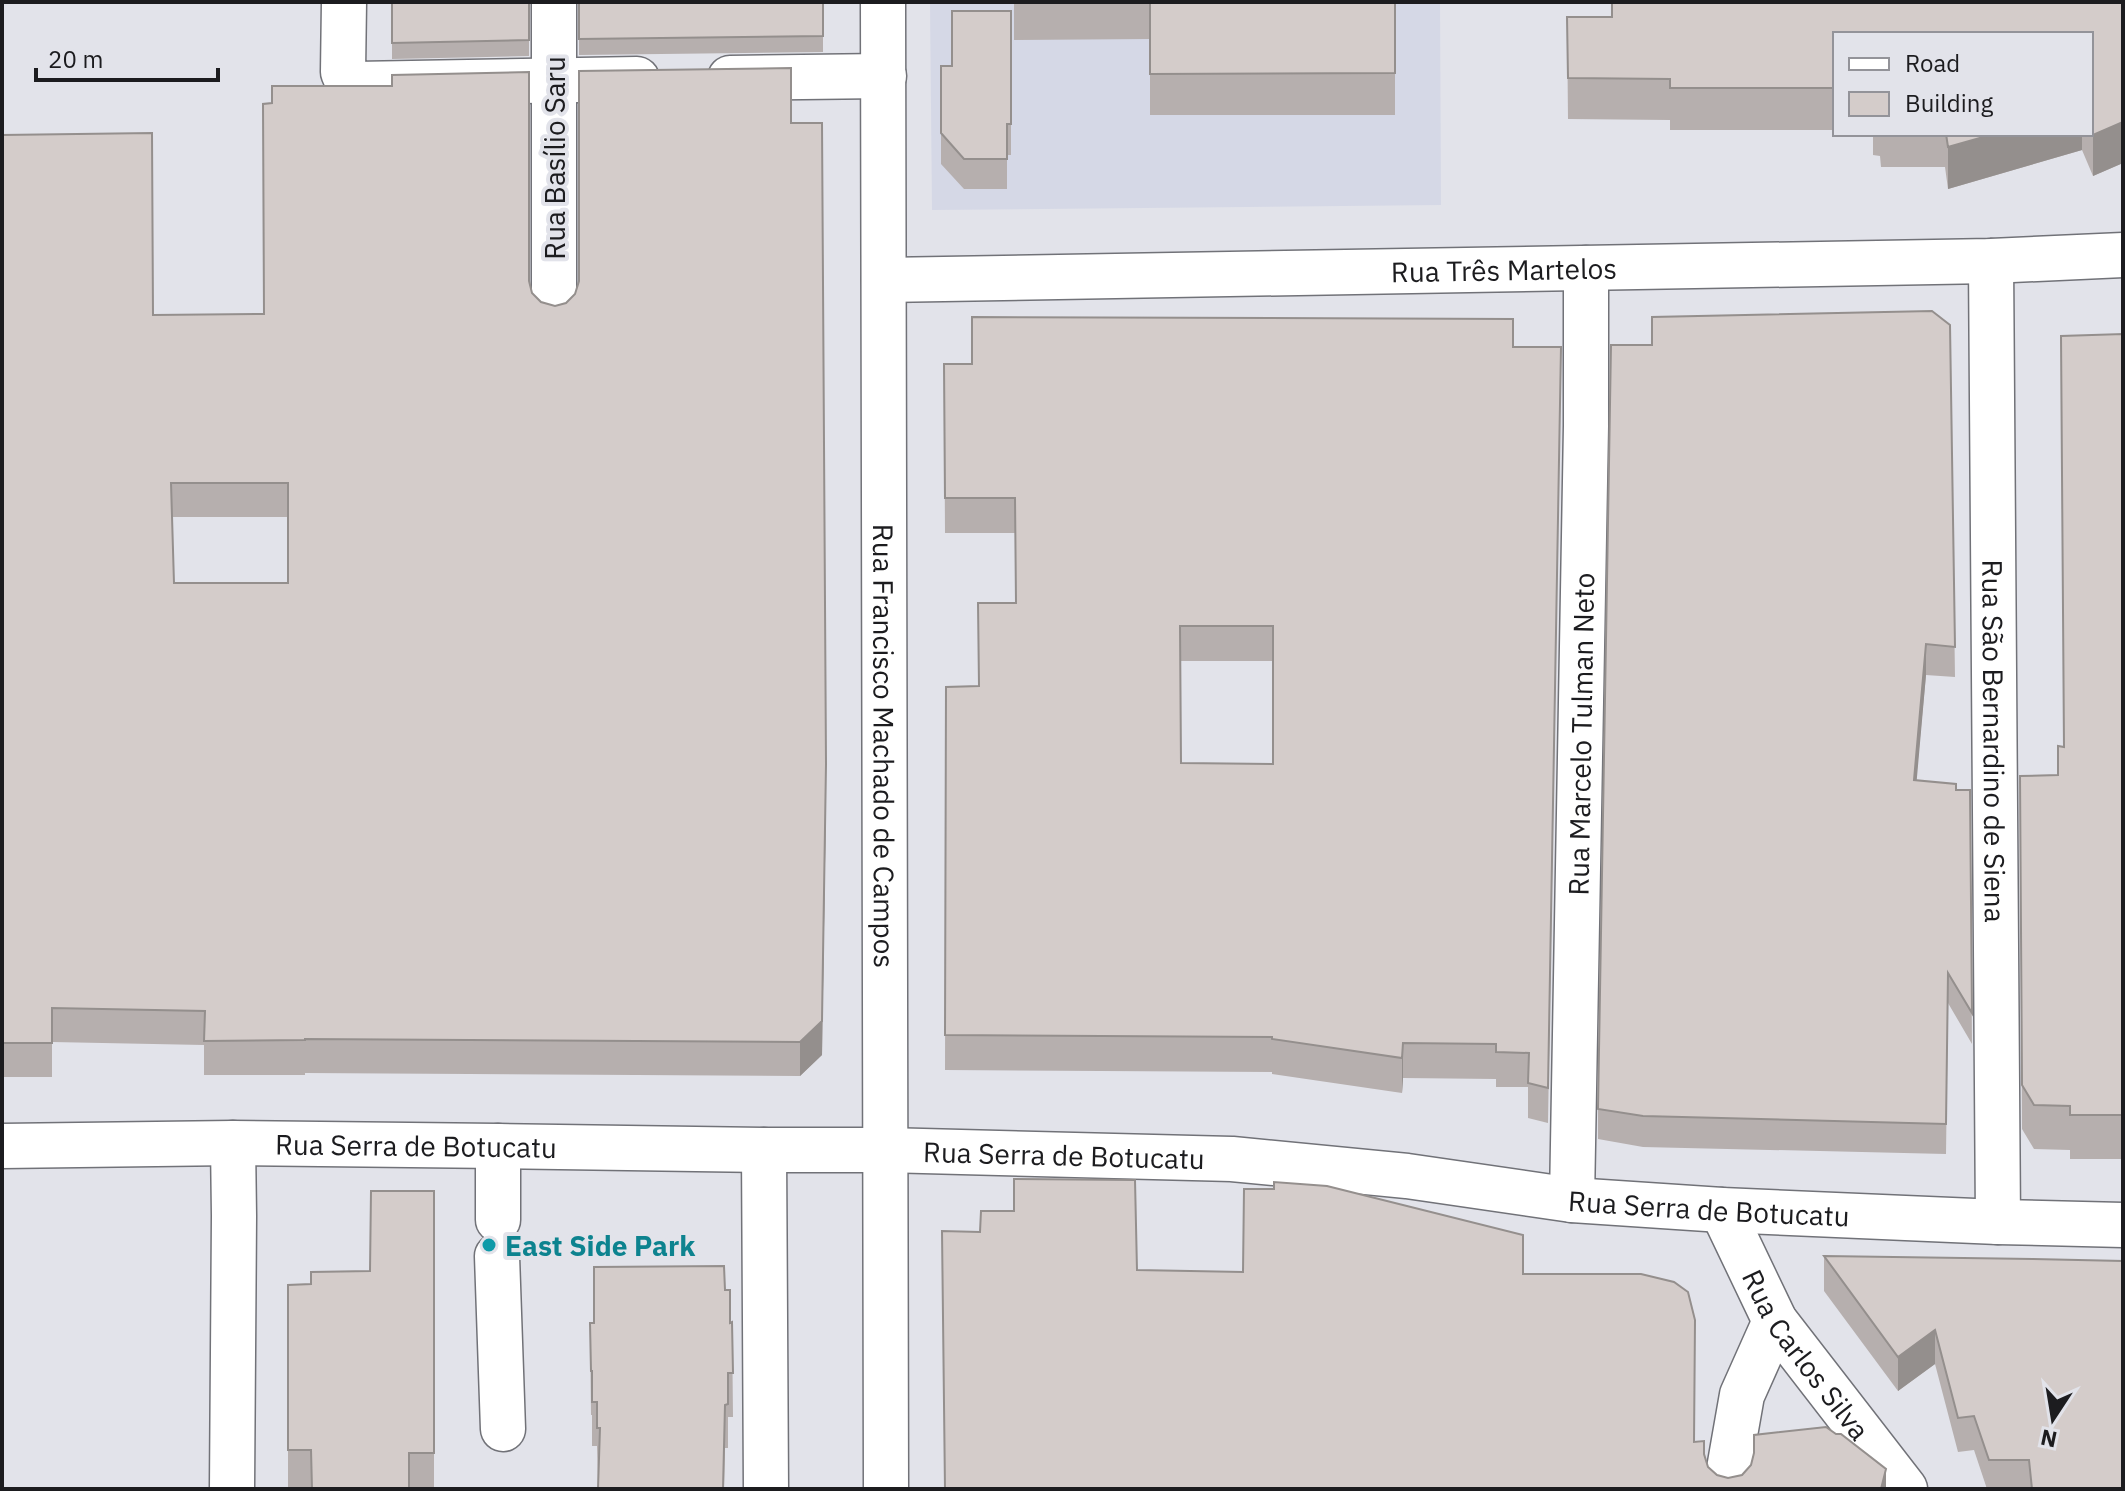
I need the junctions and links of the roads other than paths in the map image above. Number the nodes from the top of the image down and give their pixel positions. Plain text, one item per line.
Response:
1 (344, 2) edge
2 (554, 2) edge
3 (883, 2) edge
4 (884, 76) junction
5 (554, 80) junction
6 (2123, 255) edge
7 (1991, 261) junction
8 (1586, 268) junction
9 (884, 280) junction
10 (554, 315) edge
11 (233, 1143) junction
12 (2, 1146) edge
13 (498, 1146) junction
14 (764, 1150) junction
15 (885, 1150) junction
16 (1572, 1200) junction
17 (1722, 1210) junction
18 (1998, 1222) junction
19 (2123, 1225) edge
20 (1775, 1321) junction
21 (503, 1429) dead end
22 (232, 1489) edge
23 (766, 1489) edge
24 (886, 1489) edge
25 (1729, 1489) edge
26 (1905, 1489) edge

1 - 5 street
2 - 5 street, Rua Basílio Saru
3 - 4 street, Rua Francisco Machado de Campos
4 - 5 street
4 - 9 street, Rua Francisco Machado de Campos
5 - 10 street, Rua Basílio Saru
6 - 7 street, Rua Três Martelos
7 - 8 street, Rua Três Martelos
7 - 18 street, Rua São Bernardino de Siena
8 - 9 street, Rua Três Martelos
8 - 16 street, Rua Marcelo Tulman Neto
9 - 15 street, Rua Francisco Machado de Campos
11 - 12 street, Rua Serra de Botucatu
11 - 13 street, Rua Serra de Botucatu
11 - 22 street
13 - 14 street, Rua Serra de Botucatu
13 - 21 street
14 - 15 street, Rua Serra de Botucatu
14 - 23 street
15 - 16 street, Rua Serra de Botucatu
15 - 24 street, Rua Francisco Machado de Campos
16 - 17 street, Rua Serra de Botucatu
17 - 18 street, Rua Serra de Botucatu
17 - 20 street, Rua Carlos Silva
18 - 19 street, Rua Serra de Botucatu
20 - 25 street
20 - 26 street, Rua Carlos Silva

